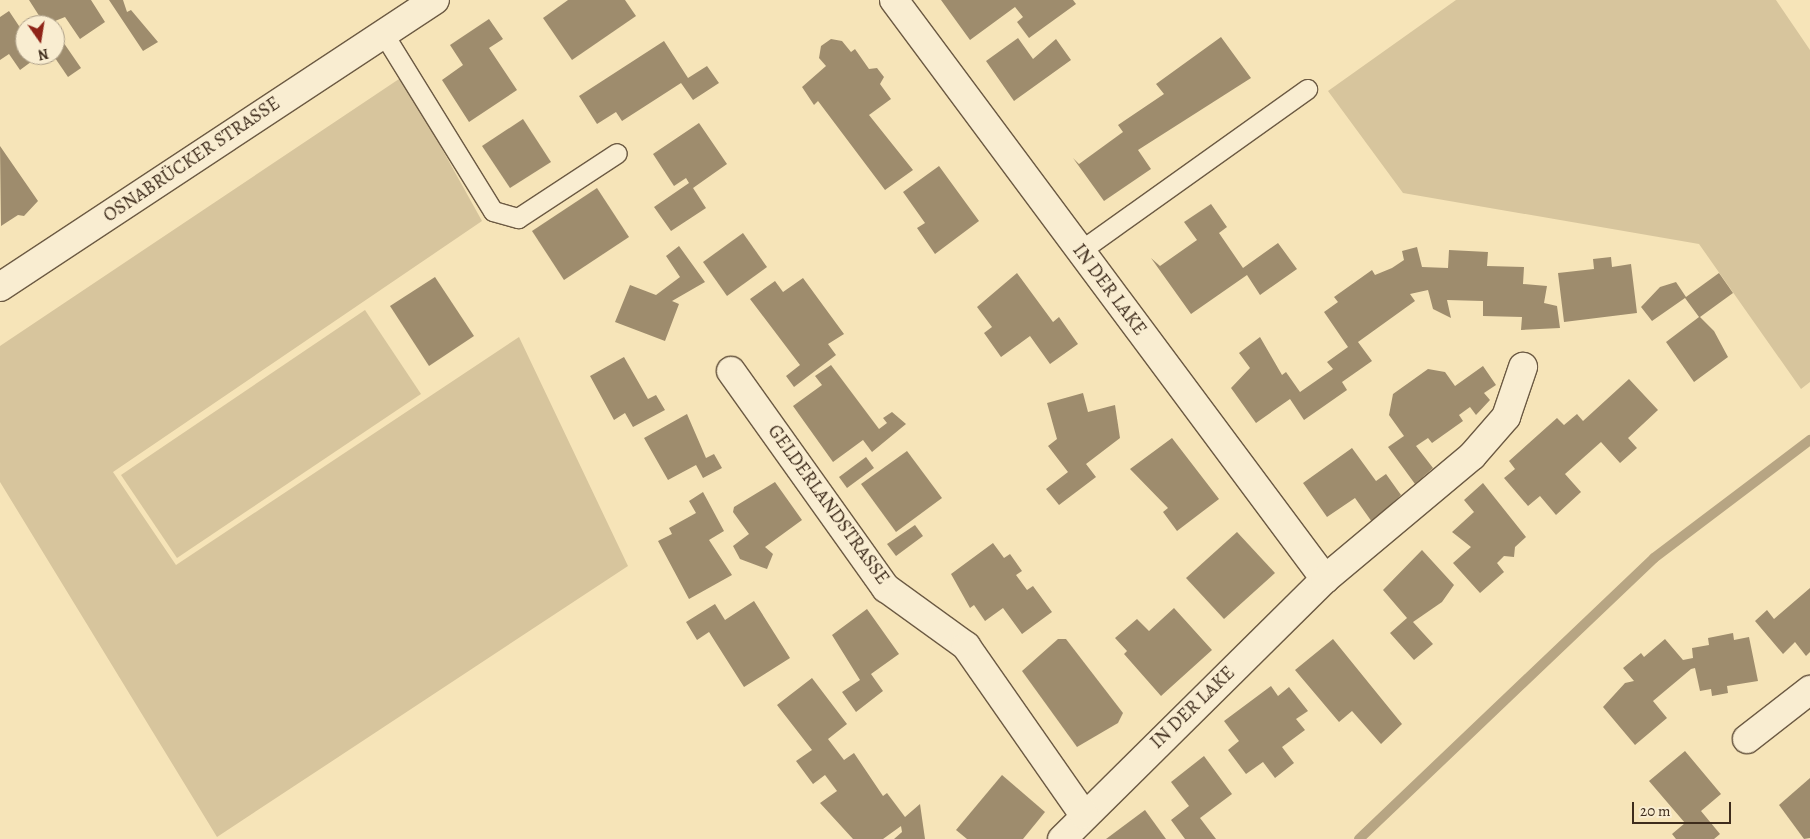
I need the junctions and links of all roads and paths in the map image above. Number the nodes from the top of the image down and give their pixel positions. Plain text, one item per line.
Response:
1 (435, 0) edge
2 (898, 2) edge
3 (383, 33) junction
4 (1307, 89) dead end
5 (617, 152) dead end
6 (1080, 252) junction
7 (0, 287) edge
8 (1523, 367) dead end
9 (731, 371) dead end
10 (1326, 579) junction
11 (1810, 690) edge
12 (1747, 739) dead end
13 (1083, 814) junction
14 (1062, 839) edge

1 - 3 street, OSNABRÜCKER STRASSE
2 - 6 street, IN DER LAKE
3 - 5 lane
3 - 7 street, OSNABRÜCKER STRASSE
4 - 6 lane
6 - 10 street, IN DER LAKE
8 - 10 street, IN DER LAKE
9 - 13 street, GELDERLANDSTRASSE
10 - 13 street, IN DER LAKE
11 - 12 street
13 - 14 street, IN DER LAKE

